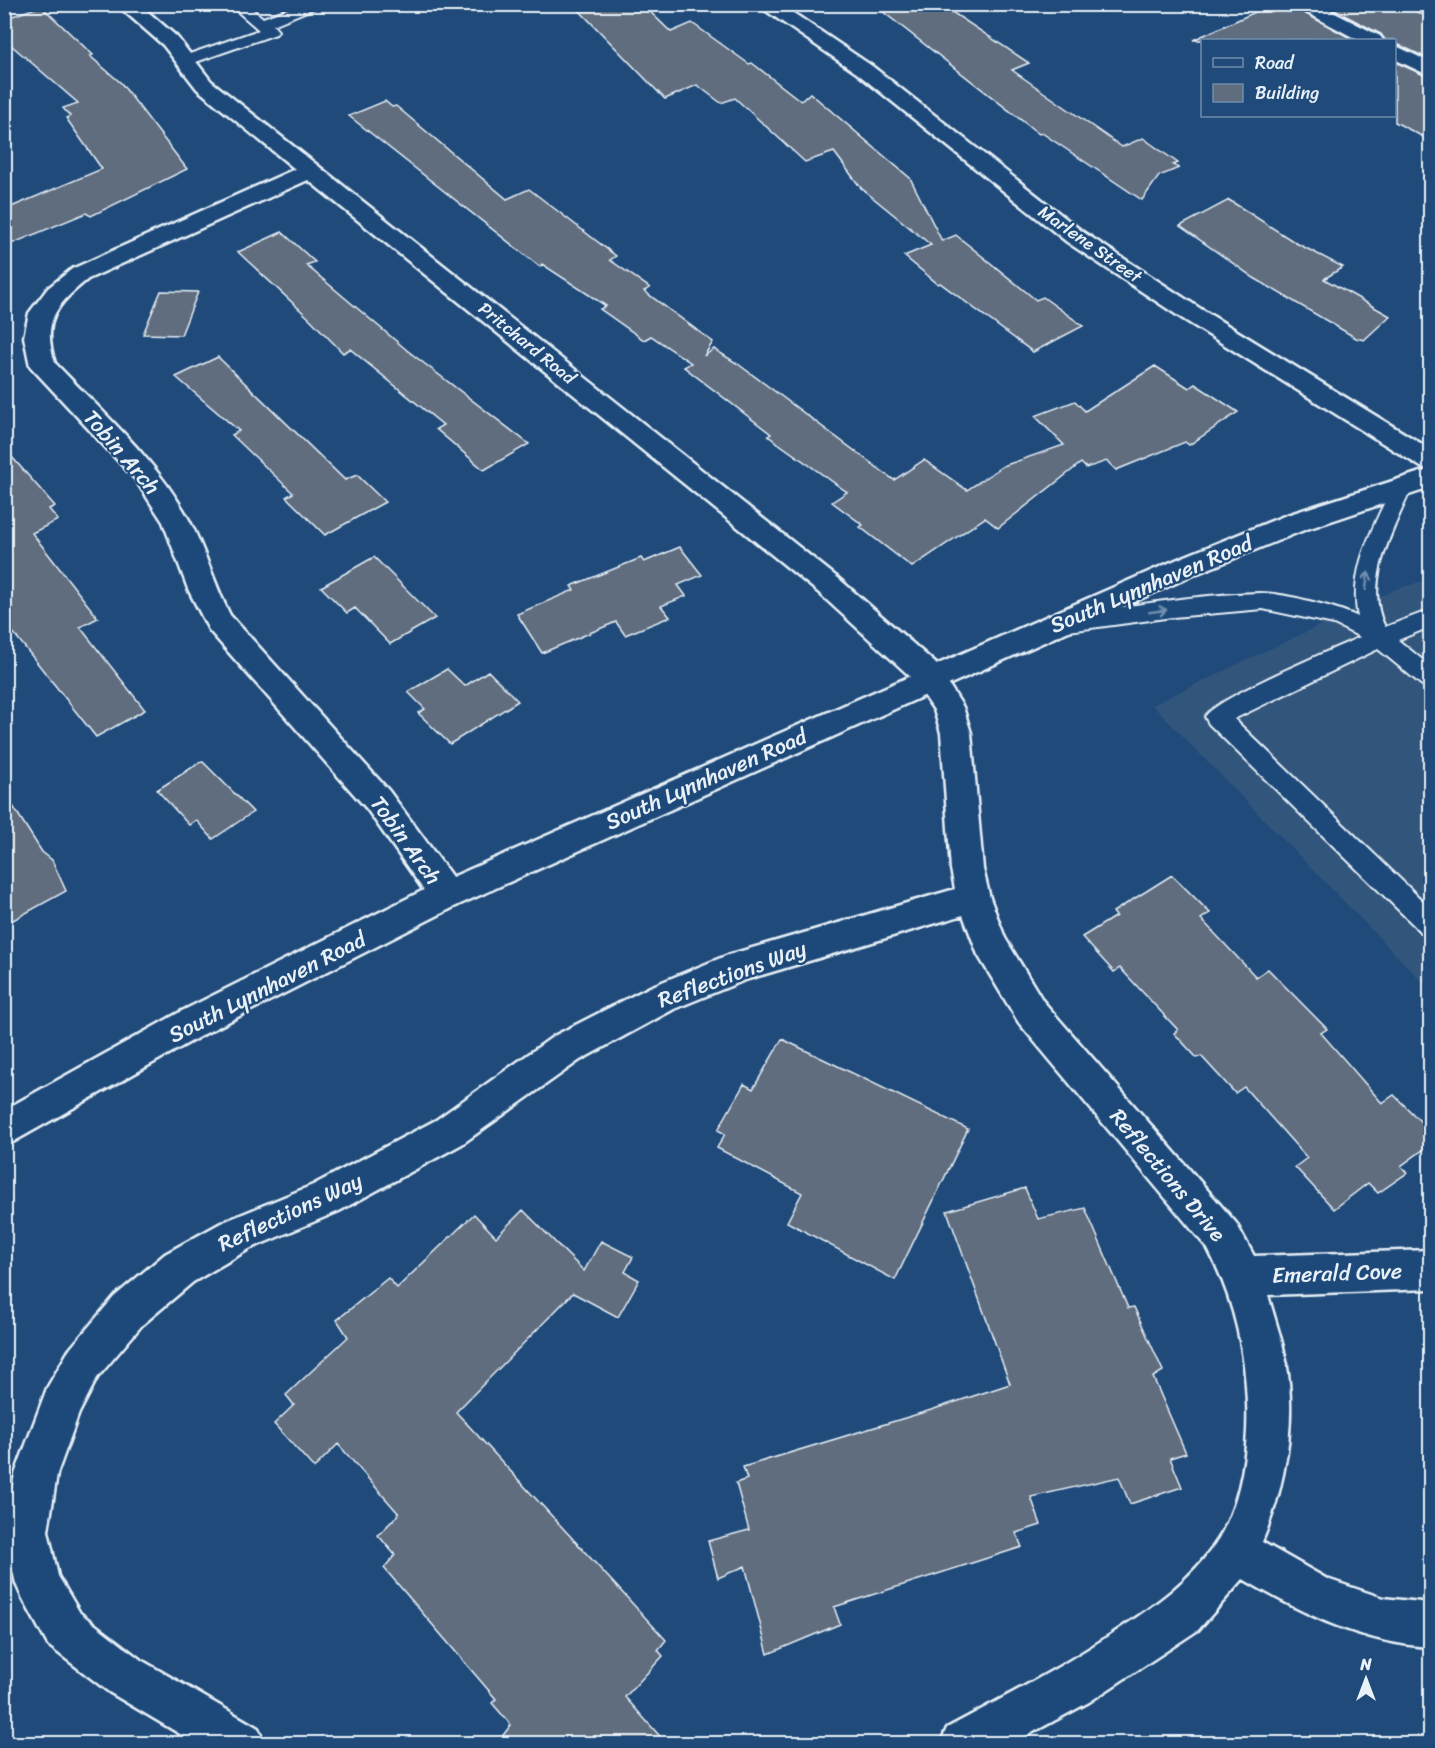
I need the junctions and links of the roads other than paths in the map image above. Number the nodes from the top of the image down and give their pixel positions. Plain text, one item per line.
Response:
1 (126, 4) edge
2 (236, 4) edge
3 (317, 4) edge
4 (766, 4) edge
5 (1301, 4) edge
6 (262, 24) junction
7 (1371, 39) edge
8 (1396, 52) edge
9 (187, 60) junction
10 (1431, 70) edge
11 (311, 170) junction
12 (1431, 461) edge
13 (1431, 478) edge
14 (1402, 486) junction
15 (1431, 618) edge
16 (1058, 624) junction
17 (1379, 637) junction
18 (931, 679) junction
19 (1431, 679) edge
20 (446, 895) junction
21 (973, 898) junction
22 (1431, 924) edge
23 (4, 1130) edge
24 (1431, 1269) edge
25 (1243, 1276) junction
26 (1236, 1551) junction
27 (1431, 1625) edge
28 (242, 1743) edge
29 (963, 1743) edge

1 - 9 street, Pritchard Road
2 - 6 lane
3 - 6 lane
4 - 12 street, Marlene Street
5 - 7 street
6 - 9 lane
8 - 10 street
9 - 11 street, Pritchard Road
11 - 18 street, Pritchard Road
11 - 20 street, Tobin Arch
13 - 14 street, South Lynnhaven Road
14 - 16 street, South Lynnhaven Road
17 -> 14 lane
15 - 17 lane
16 -> 17 lane
16 - 18 street, South Lynnhaven Road
17 - 19 lane
17 - 22 lane
18 - 20 street, South Lynnhaven Road
18 - 21 street, Reflections Drive
20 - 23 street, South Lynnhaven Road
21 - 25 street, Reflections Drive
21 - 28 street, Reflections Way
24 - 25 street, Emerald Cove
25 - 26 street, Reflections Drive
26 - 27 street
26 - 29 street, Reflections Drive

